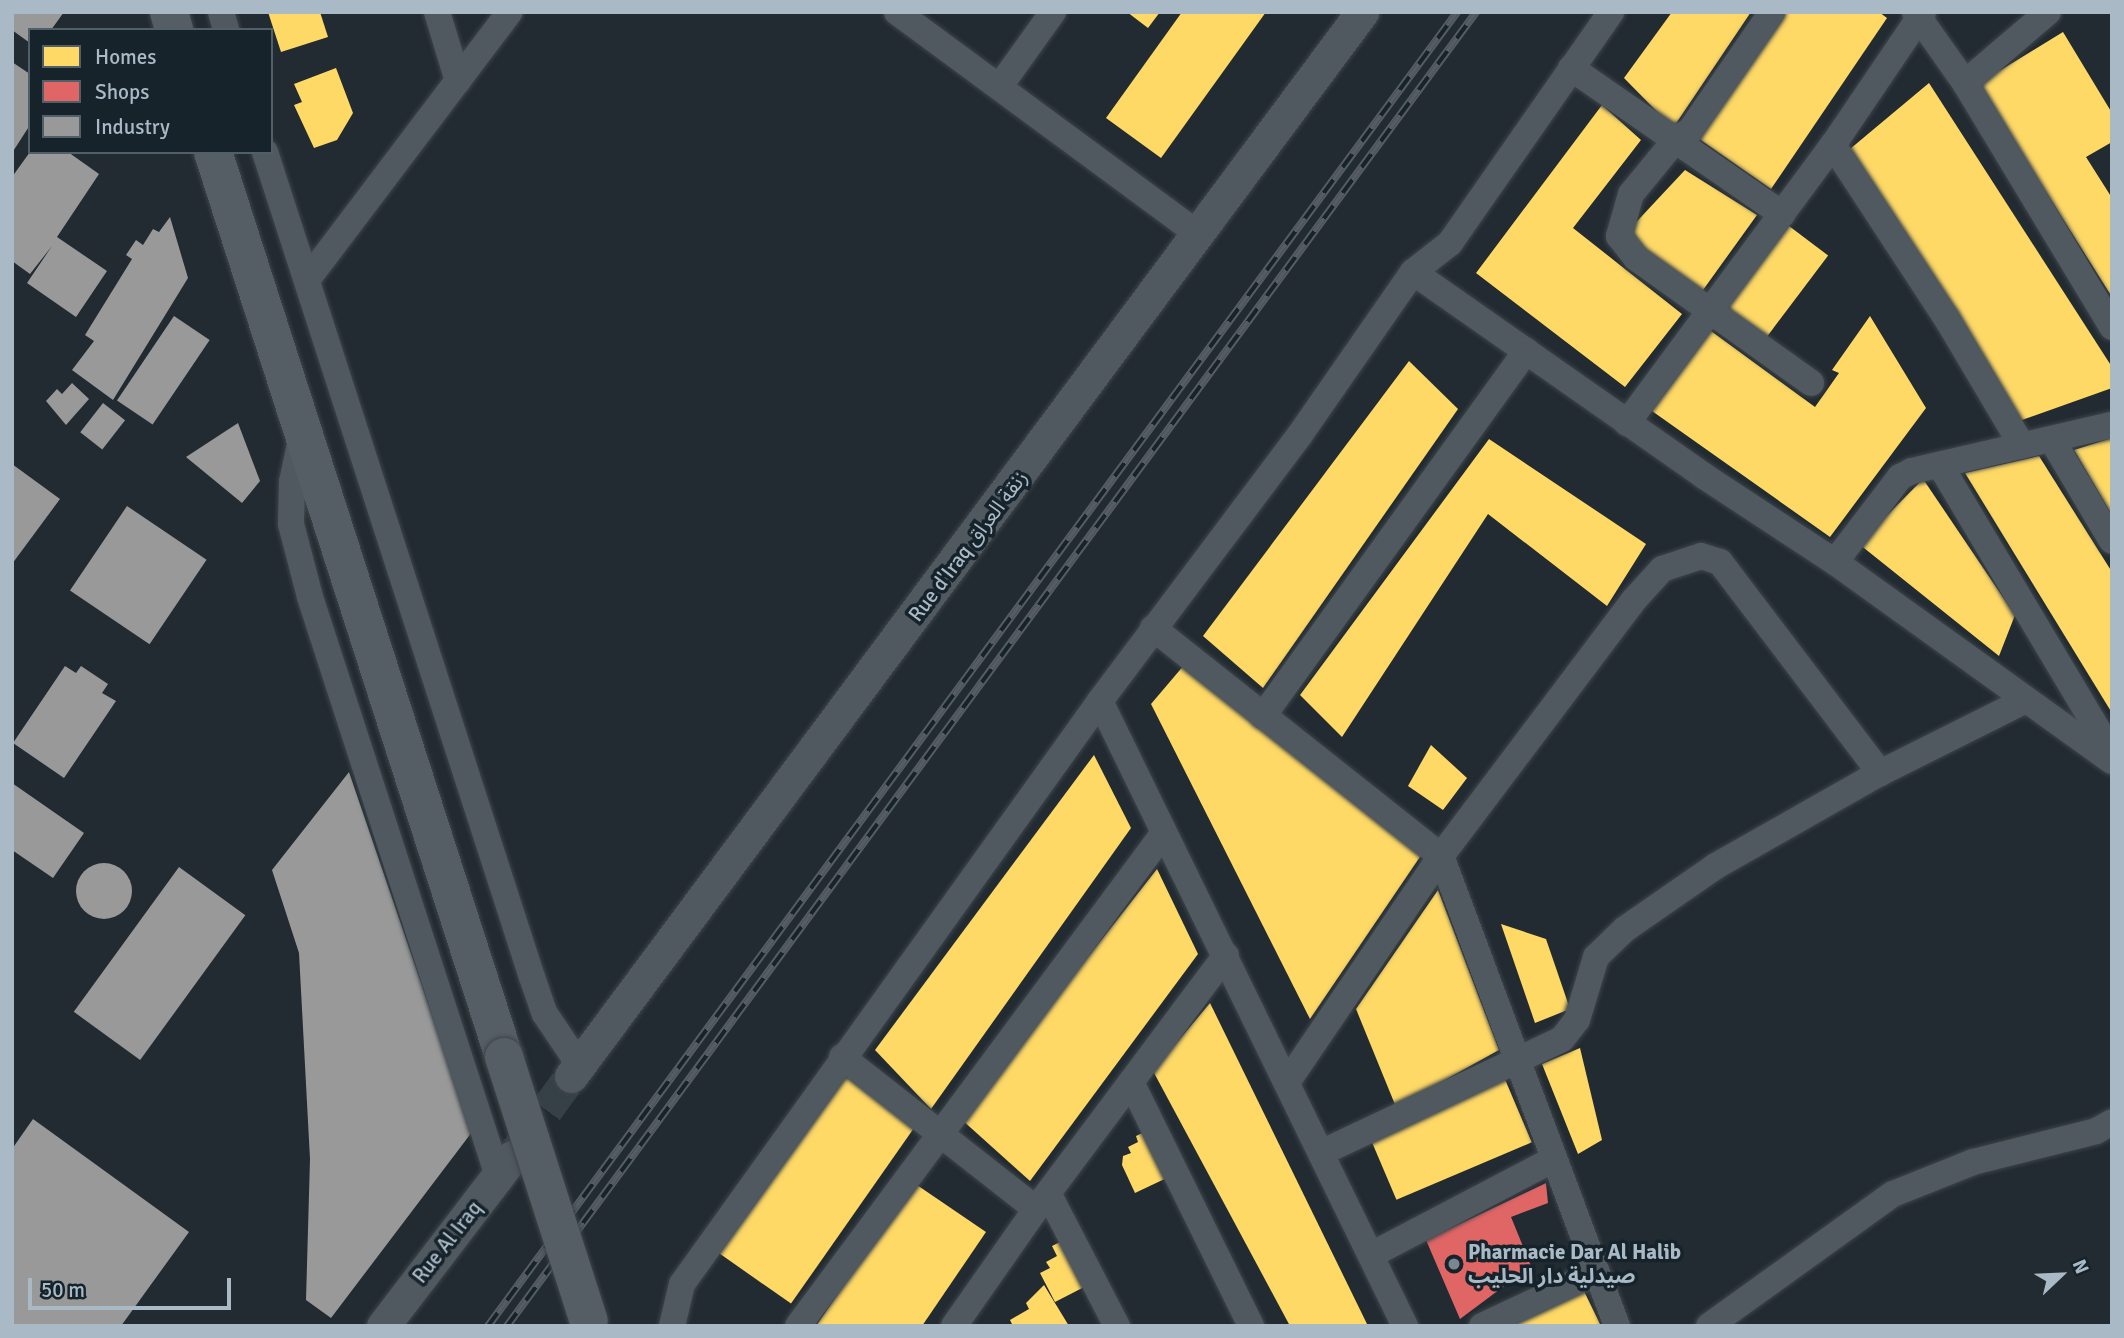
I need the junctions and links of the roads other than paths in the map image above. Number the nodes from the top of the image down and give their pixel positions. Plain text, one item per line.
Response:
1 (437, 12) edge
2 (510, 12) edge
3 (897, 12) edge
4 (1053, 12) edge
5 (1362, 12) edge
6 (1611, 12) edge
7 (1772, 12) edge
8 (2048, 12) edge
9 (1919, 14) edge
10 (1571, 68) junction
11 (458, 81) junction
12 (1965, 83) junction
13 (1000, 86) junction
14 (1677, 138) junction
15 (1833, 145) junction
16 (214, 154) edge
17 (266, 154) edge
18 (1782, 214) junction
19 (1199, 234) junction
20 (1413, 272) junction
21 (307, 280) junction
22 (1710, 310) junction
23 (2112, 327) edge
24 (1525, 351) junction
25 (1811, 383) dead end
26 (1627, 423) junction
27 (2112, 425) edge
28 (302, 435) junction
29 (2052, 440) junction
30 (2022, 446) junction
31 (1940, 465) junction
32 (2112, 541) edge
33 (1835, 562) junction
34 (1153, 628) junction
35 (1100, 701) junction
36 (2024, 701) junction
37 (1263, 716) junction
38 (2112, 754) edge
39 (2112, 761) edge
40 (1880, 773) junction
41 (1163, 834) junction
42 (1441, 856) junction
43 (1226, 955) junction
44 (1518, 1056) junction
45 (842, 1057) junction
46 (574, 1069) joint
47 (1131, 1082) junction
48 (1288, 1082) junction
49 (2112, 1122) edge
50 (939, 1132) junction
51 (1323, 1152) junction
52 (1555, 1159) junction
53 (505, 1167) joint
54 (1042, 1201) junction
55 (1373, 1254) junction
56 (1595, 1273) junction
57 (1751, 1299) junction
58 (966, 1320) edge
59 (590, 1323) edge
60 (383, 1326) edge
61 (672, 1326) edge
62 (798, 1326) edge
63 (1117, 1326) edge
64 (1251, 1326) edge
65 (1405, 1326) edge
66 (1482, 1326) edge
67 (1617, 1326) edge
68 (1709, 1326) edge
69 (1735, 1326) edge

1 - 11 street
2 - 11 street
3 - 13 street
4 - 13 street
5 - 19 street, Rue d'Iraq زنقة العراق
6 - 10 street
7 - 14 street
8 - 12 street
9 - 12 street
9 - 15 street
10 - 14 street
10 - 20 street
11 - 21 street
12 - 23 street
13 - 19 street
14 - 18 street
14 - 22 street
15 - 18 street
15 - 30 street
16 - 28 main road
17 - 21 street
18 - 22 street
19 - 46 street, Rue d'Iraq زنقة العراق
20 - 24 street
20 - 34 street
21 - 46 street
22 - 25 street
22 - 26 street
24 - 26 street
24 - 37 street
26 - 33 street
27 - 29 street
28 - 53 street
28 - 59 main road, bridge
29 - 30 street
29 - 32 street
30 - 31 street
31 - 33 street
31 - 38 street
33 - 36 street
34 - 35 street
34 - 37 street
35 - 41 street
35 - 45 street
36 - 39 street
36 - 40 street
37 - 42 street
40 - 42 street
40 - 44 street
41 - 43 street
41 - 50 street
42 - 44 street
42 - 48 street
43 - 47 street
43 - 48 street
44 - 51 street
44 - 52 street
45 - 50 street
45 - 61 street
47 - 54 street
47 - 64 street
48 - 51 street
49 - 57 street
50 - 54 street
50 - 62 street
51 - 55 street
52 - 55 street
52 - 56 street
53 - 60 street, Rue Al Iraq
54 - 58 street
54 - 63 street
55 - 65 street
56 - 66 street
56 - 67 street
57 - 68 street
57 - 69 street

